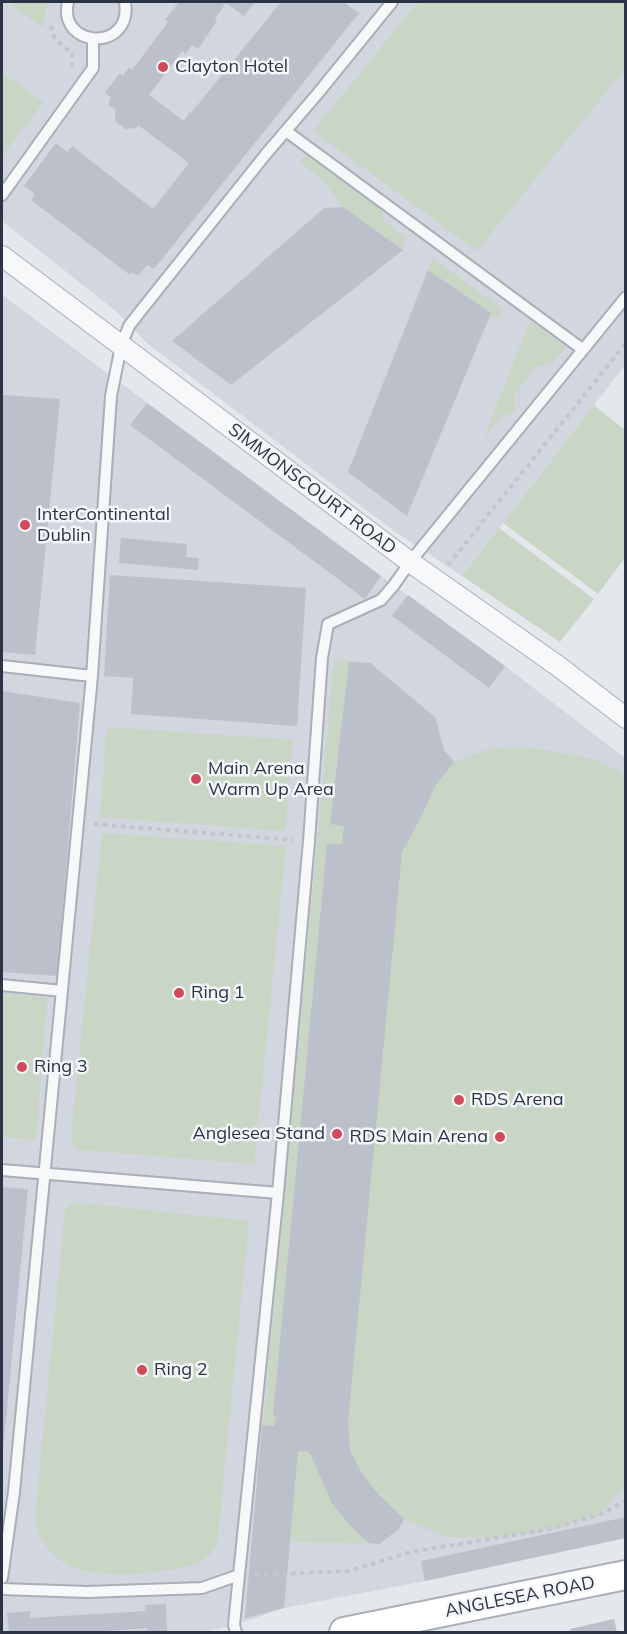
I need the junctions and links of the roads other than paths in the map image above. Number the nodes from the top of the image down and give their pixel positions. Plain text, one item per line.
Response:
1 (68, 2) edge
2 (125, 2) edge
3 (392, 2) edge
4 (93, 39) junction
5 (286, 131) junction
6 (2, 195) edge
7 (2, 256) edge
8 (626, 297) edge
9 (121, 346) junction
10 (582, 349) junction
11 (410, 562) junction
12 (2, 666) edge
13 (92, 676) junction
14 (626, 718) edge
15 (2, 985) edge
16 (62, 991) junction
17 (2, 1170) edge
18 (44, 1175) junction
19 (278, 1193) junction
20 (6, 1510) edge
21 (239, 1575) junction
22 (626, 1575) edge
23 (2, 1578) edge
24 (2, 1588) edge
25 (236, 1632) edge
26 (344, 1632) edge

1 - 4 lane
2 - 4 lane
3 - 5 lane
4 - 6 lane
5 - 9 lane
5 - 10 lane
7 - 9 street, SIMMONSCOURT ROAD
8 - 10 lane
9 - 11 street, SIMMONSCOURT ROAD
9 - 13 lane
10 - 11 lane
11 - 14 street, SIMMONSCOURT ROAD
11 - 19 lane
12 - 13 lane
13 - 16 lane
15 - 16 lane
16 - 18 lane
17 - 18 lane
18 - 19 lane
18 - 20 lane
19 - 21 lane
20 - 23 lane
21 - 24 lane
21 - 25 lane
22 - 26 main road, ANGLESEA ROAD

